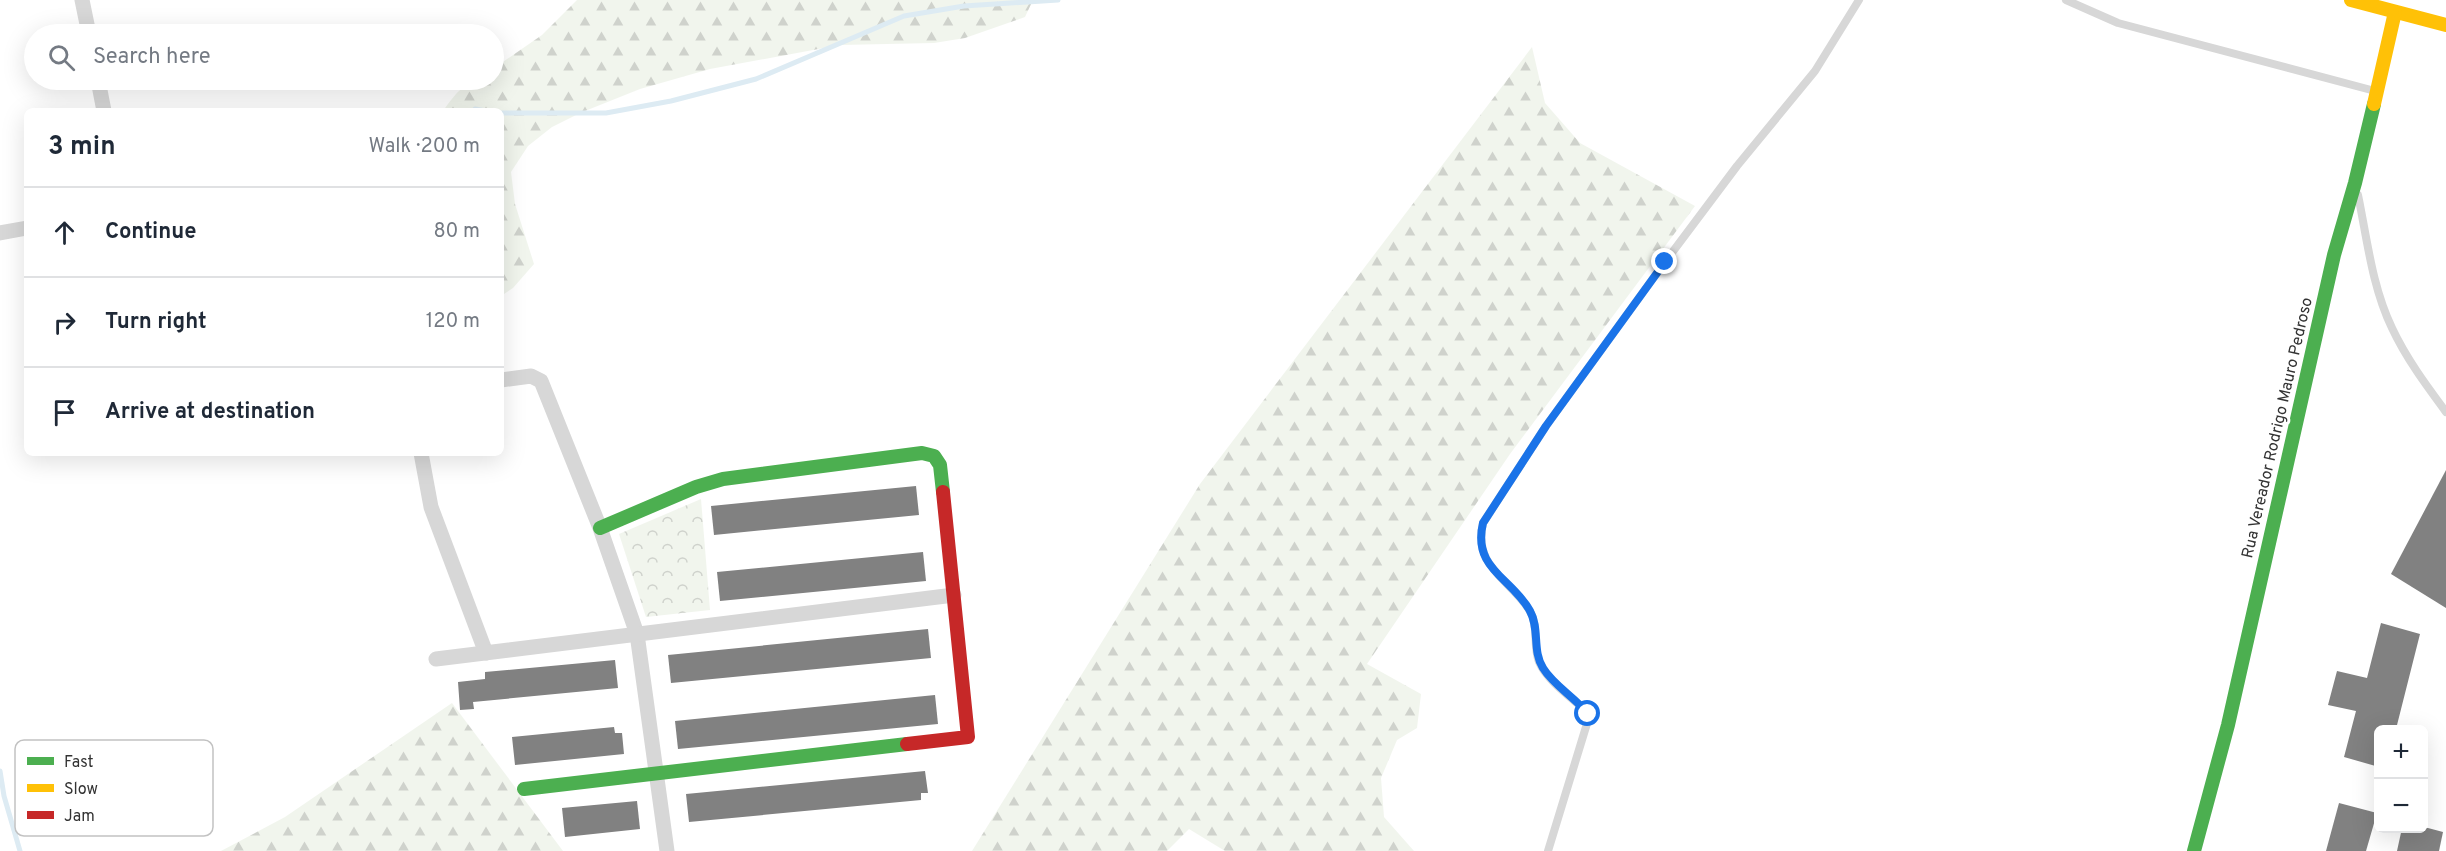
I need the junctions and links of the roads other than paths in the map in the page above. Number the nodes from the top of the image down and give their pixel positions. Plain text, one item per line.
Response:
1 (82, 0) edge
2 (1859, 0) edge
3 (2066, 0) edge
4 (2351, 0) edge
5 (2395, 12) junction
6 (87, 24) edge
7 (2446, 25) edge
8 (100, 90) edge
9 (2376, 92) junction
10 (103, 108) edge
11 (2355, 183) junction
12 (24, 229) edge
13 (0, 233) edge
14 (504, 380) edge
15 (2446, 412) edge
16 (422, 456) edge
17 (600, 528) junction
18 (954, 595) junction
19 (637, 634) junction
20 (486, 653) junction
21 (436, 659) dead end
22 (657, 774) junction
23 (524, 789) dead end
24 (667, 851) edge
25 (1548, 851) edge
26 (2194, 851) edge

1 - 6 street
2 - 25 lane
3 - 9 lane
4 - 5 main road
5 - 7 main road
5 - 9 main road, Rua Vereador Rodrigo Mauro Pedroso
8 - 10 street
9 - 11 main road, Rua Vereador Rodrigo Mauro Pedroso
11 - 15 lane
11 - 26 main road, Rua Vereador Rodrigo Mauro Pedroso
12 - 13 street
14 - 17 street
16 - 20 street
17 - 18 main road
17 - 19 street
18 - 19 street
18 - 22 main road
19 - 20 street
19 - 22 street
20 - 21 street
22 - 23 main road
22 - 24 street

